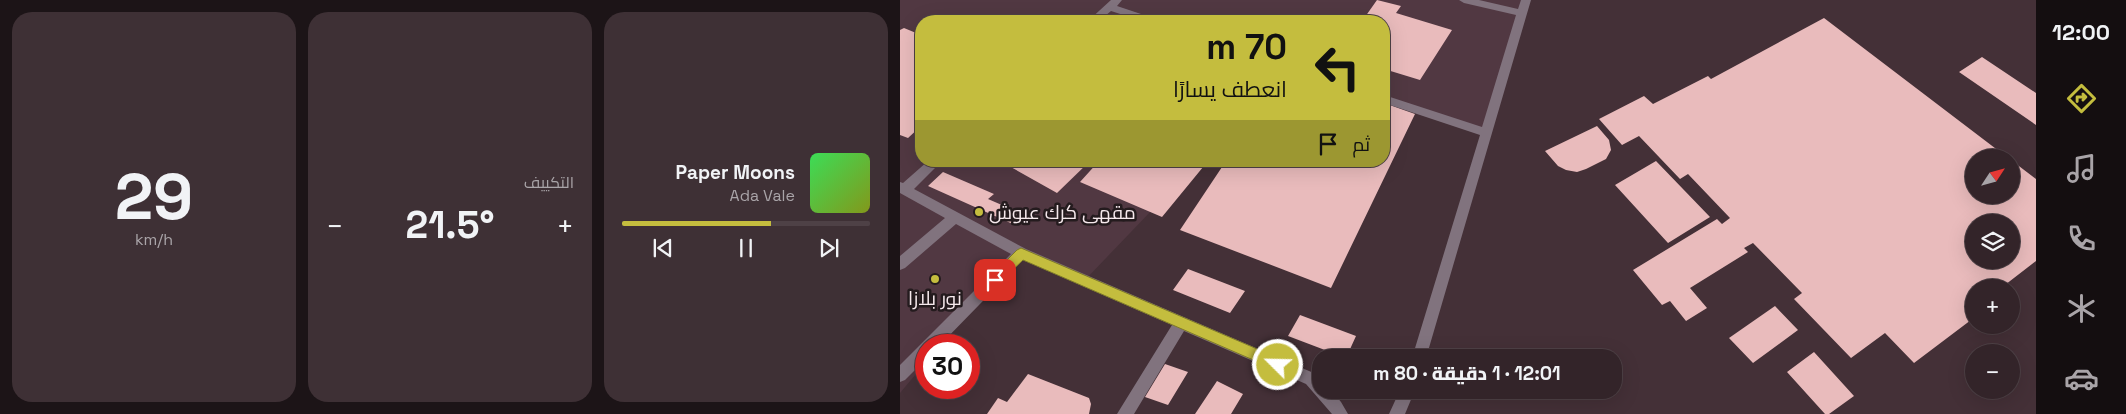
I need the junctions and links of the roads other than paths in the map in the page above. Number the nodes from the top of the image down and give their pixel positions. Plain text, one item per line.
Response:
1 (1464, 0) edge
2 (1526, 0) edge
3 (1113, 3) edge
4 (1522, 14) junction
5 (1100, 15) edge
6 (1139, 15) edge
7 (1390, 100) edge
8 (1486, 133) junction
9 (928, 167) edge
10 (902, 188) edge
11 (955, 217) junction
12 (1021, 253) junction
13 (900, 264) edge
14 (1182, 323) junction
15 (941, 334) edge
16 (1422, 349) edge
17 (915, 360) edge
18 (900, 376) edge
19 (1404, 399) edge
20 (1125, 414) edge
21 (1340, 414) edge
22 (1397, 414) edge

1 - 4 street
2 - 4 street
3 - 5 street
3 - 6 street
4 - 8 street
7 - 8 street
8 - 16 street
9 - 10 street
10 - 11 street
11 - 12 street
11 - 13 street
12 - 14 street
12 - 15 street
14 - 20 street
14 - 21 street
17 - 18 street
19 - 22 street

